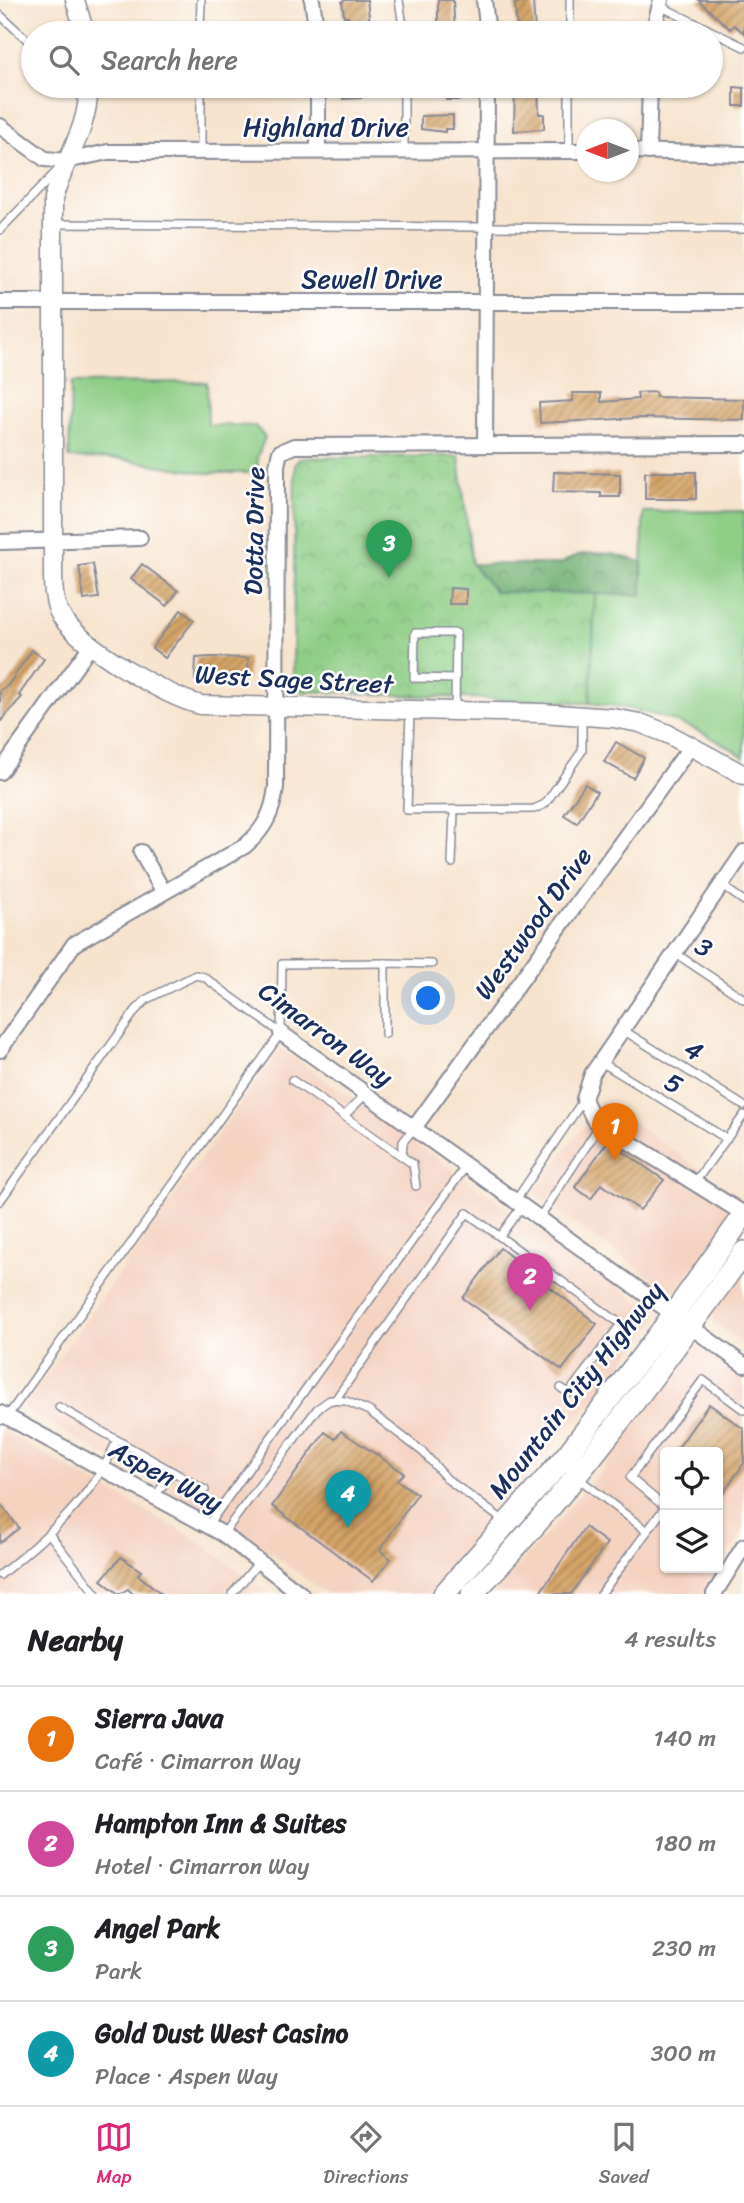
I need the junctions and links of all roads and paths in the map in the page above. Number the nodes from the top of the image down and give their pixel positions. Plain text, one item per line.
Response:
1 (75, 0) edge
2 (201, 0) edge
3 (312, 0) edge
4 (400, 0) edge
5 (484, 0) edge
6 (570, 0) edge
7 (660, 3) edge
8 (0, 15) edge
9 (81, 21) edge
10 (200, 21) edge
11 (315, 21) edge
12 (403, 21) edge
13 (487, 21) edge
14 (570, 21) edge
15 (656, 21) edge
16 (694, 21) edge
17 (21, 34) edge
18 (723, 36) edge
19 (744, 47) edge
20 (82, 98) edge
21 (88, 98) edge
22 (201, 98) edge
23 (318, 98) edge
24 (404, 98) edge
25 (487, 98) edge
26 (569, 98) edge
27 (650, 98) edge
28 (88, 107) junction
29 (0, 125) edge
30 (201, 151) junction
31 (318, 151) junction
32 (404, 151) junction
33 (486, 151) junction
34 (569, 151) junction
35 (576, 151) edge
36 (639, 152) edge
37 (648, 152) junction
38 (744, 153) edge
39 (66, 161) junction
40 (52, 224) junction
41 (486, 228) junction
42 (744, 229) edge
43 (0, 230) edge
44 (0, 302) edge
45 (51, 302) junction
46 (486, 303) junction
47 (744, 303) edge
48 (485, 444) junction
49 (744, 444) edge
50 (140, 538) dead end
51 (53, 541) junction
52 (0, 542) edge
53 (92, 645) junction
54 (455, 679) junction
55 (277, 708) junction
56 (410, 711) junction
57 (455, 711) junction
58 (582, 715) junction
59 (691, 746) junction
60 (0, 772) edge
61 (744, 775) edge
62 (454, 811) junction
63 (141, 852) dead end
64 (744, 852) edge
65 (453, 863) dead end
66 (721, 885) junction
67 (163, 891) junction
68 (744, 901) edge
69 (675, 953) junction
70 (385, 963) junction
71 (432, 964) dead end
72 (744, 999) edge
73 (622, 1030) junction
74 (281, 1033) junction
75 (385, 1034) dead end
76 (0, 1050) edge
77 (600, 1062) junction
78 (292, 1080) dead end
79 (366, 1094) junction
80 (584, 1100) junction
81 (744, 1106) edge
82 (744, 1115) edge
83 (344, 1116) junction
84 (600, 1124) junction
85 (415, 1128) junction
86 (727, 1139) junction
87 (402, 1156) junction
88 (467, 1165) junction
89 (695, 1182) junction
90 (416, 1186) dead end
91 (0, 1201) edge
92 (519, 1202) junction
93 (744, 1214) edge
94 (540, 1217) junction
95 (500, 1236) junction
96 (744, 1252) edge
97 (682, 1320) junction
98 (744, 1365) edge
99 (561, 1388) dead end
100 (335, 1400) junction
101 (60, 1406) dead end
102 (744, 1410) edge
103 (2, 1417) edge
104 (117, 1440) junction
105 (104, 1471) junction
106 (173, 1472) junction
107 (574, 1475) junction
108 (205, 1490) dead end
109 (155, 1497) junction
110 (507, 1524) junction
111 (208, 1525) junction
112 (647, 1531) junction
113 (223, 1534) junction
114 (50, 1535) junction
115 (744, 1546) edge
116 (259, 1561) junction
117 (0, 1575) edge
118 (96, 1594) edge
119 (232, 1594) edge
120 (301, 1594) edge
121 (444, 1594) edge
122 (471, 1594) edge
123 (601, 1594) edge
124 (714, 1594) edge

1 - 9 street
2 - 10 lane
3 - 11 street
4 - 12 lane
5 - 13 street
6 - 14 lane
7 - 15 street
7 - 16 lane
8 - 17 lane
18 - 19 lane
20 - 28 lane
21 - 28 street, West Sage Street
22 - 30 lane
23 - 31 street
24 - 32 lane
25 - 33 street
26 - 34 lane
27 - 37 street
28 - 39 street, West Sage Street
29 - 39 street
30 - 31 street, Highland Drive
30 - 39 street, Highland Drive
31 - 32 street, Highland Drive
32 - 33 street, Highland Drive
33 - 34 street, Highland Drive
33 - 41 street
34 - 35 street, Highland Drive
36 - 37 street
37 - 38 street
39 - 40 street, West Sage Street
39 - 43 lane
40 - 41 lane
40 - 45 street, West Sage Street
41 - 42 lane
41 - 46 street
44 - 45 street, Sewell Drive
45 - 46 street, Sewell Drive
45 - 51 street, West Sage Street
46 - 47 street, Sewell Drive
46 - 48 street
48 - 49 street, Dotta Drive
48 - 55 street, Dotta Drive
50 - 51 street
51 - 52 street
51 - 53 street, West Sage Street
53 - 55 street, West Sage Street
53 - 60 street
54 - 54 lane
54 - 57 lane
55 - 56 street, West Sage Street
55 - 67 street, Dotta Drive
56 - 57 street, West Sage Street
56 - 62 lane
57 - 58 street, West Sage Street
58 - 59 street, West Sage Street
58 - 62 lane
59 - 61 street, West Sage Street
59 - 85 street, Westwood Drive
62 - 65 lane
63 - 67 street
64 - 66 street
66 - 68 lane
66 - 69 street
67 - 76 street, Dotta Drive
69 - 72 lane, 3
69 - 73 street
70 - 71 lane
70 - 74 lane
70 - 75 lane
73 - 77 street
73 - 81 lane, 4
74 - 79 street, Cimarron Way
74 - 91 lane, Cimarron Way
74 - 103 lane
77 - 80 street
77 - 86 lane, 5
78 - 83 lane
79 - 83 lane
79 - 85 street, Cimarron Way
80 - 84 street
80 - 92 lane
82 - 86 lane
83 - 87 lane
84 - 89 street
84 - 94 lane
85 - 87 lane
85 - 88 street, Cimarron Way
86 - 89 lane
87 - 90 lane
88 - 92 street, Cimarron Way
88 - 111 lane
89 - 93 street
92 - 94 street, Cimarron Way
92 - 95 lane
93 - 97 main road, Mountain City Highway
94 - 97 street, Cimarron Way
95 - 99 lane
95 - 100 lane
96 - 97 main road, Mountain City Highway
97 - 98 street, Cimarron Way
97 - 107 main road, Mountain City Highway
97 - 110 main road, Mountain City Highway
100 - 110 lane
100 - 113 lane
101 - 104 lane
102 - 112 lane
103 - 105 street, Aspen Way
104 - 105 lane
104 - 106 lane
105 - 109 street, Aspen Way
105 - 114 lane
106 - 108 lane
106 - 109 lane
107 - 112 lane
107 - 122 main road, Mountain City Highway
109 - 111 street, Aspen Way
110 - 121 main road, Mountain City Highway
111 - 113 street, Aspen Way
112 - 123 lane
113 - 116 street, Aspen Way
114 - 117 lane
114 - 118 lane
115 - 124 street
116 - 119 lane
116 - 120 street, Aspen Way

